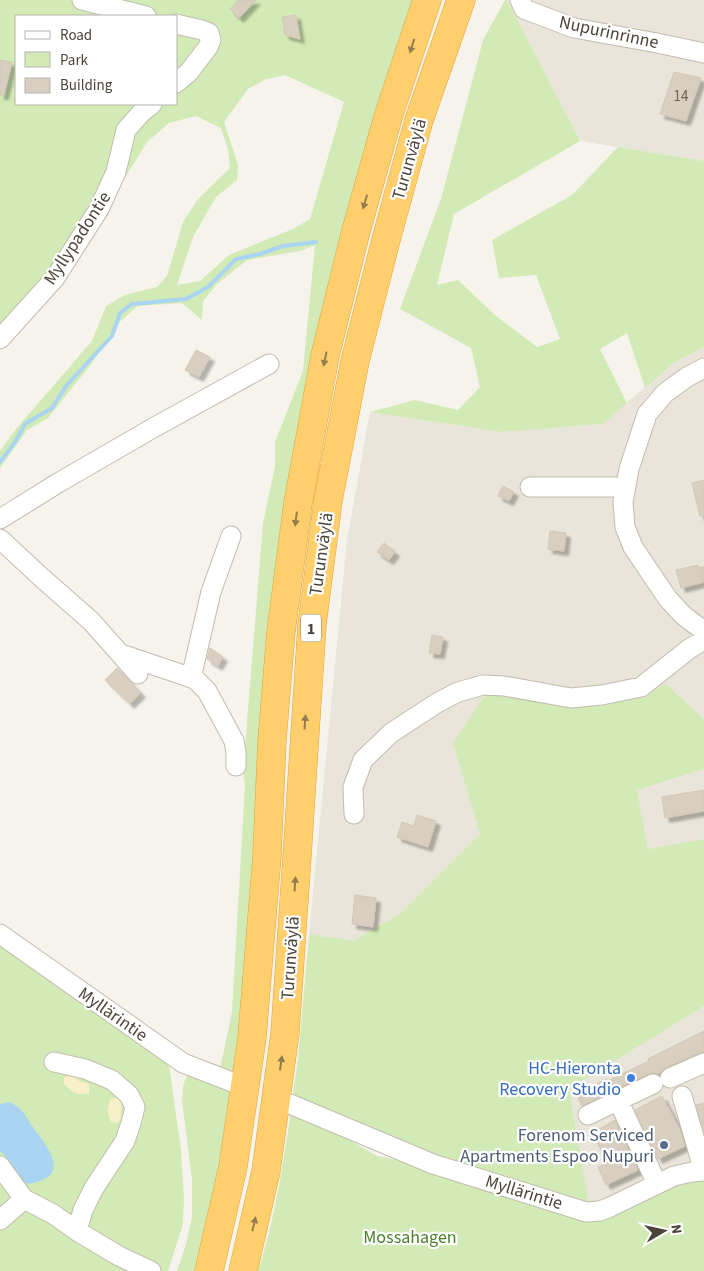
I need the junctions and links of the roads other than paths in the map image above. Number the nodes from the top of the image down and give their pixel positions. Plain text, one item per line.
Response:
1 (82, 0) edge
2 (427, 0) edge
3 (461, 0) edge
4 (520, 0) edge
5 (142, 15) edge
6 (178, 24) edge
7 (704, 53) edge
8 (178, 81) edge
9 (151, 105) edge
10 (0, 338) edge
11 (269, 364) dead end
12 (704, 368) edge
13 (625, 486) junction
14 (530, 487) dead end
15 (0, 518) edge
16 (232, 536) dead end
17 (0, 539) edge
18 (704, 630) edge
19 (704, 640) edge
20 (120, 654) junction
21 (138, 674) dead end
22 (191, 678) junction
23 (236, 766) dead end
24 (354, 814) dead end
25 (0, 934) edge
26 (54, 1062) dead end
27 (704, 1063) edge
28 (670, 1078) dead end
29 (232, 1082) dead end
30 (653, 1084) dead end
31 (682, 1096) dead end
32 (618, 1100) junction
33 (290, 1104) dead end
34 (588, 1115) dead end
35 (0, 1166) edge
36 (704, 1171) edge
37 (657, 1184) junction
38 (24, 1199) junction
39 (0, 1220) edge
40 (77, 1232) junction
41 (151, 1271) edge
42 (209, 1271) edge
43 (243, 1271) edge

1 - 5 street
2 -> 42 highway, Turunväylä / 1
43 -> 3 highway, Turunväylä / 1
4 - 7 street, Nupurinrinne
6 - 8 street
9 - 10 street, Myllypadontie
11 - 15 street
12 - 13 street
13 - 14 street
13 - 18 street
16 - 22 street
17 - 20 street
19 - 24 street
20 - 21 street
20 - 22 street
22 - 23 street
25 - 29 street, Myllärintie
26 - 40 street
27 - 28 street
30 - 32 street
31 - 36 street
32 - 34 street
32 - 37 street
33 - 37 street, Myllärintie
35 - 38 street
36 - 37 street, Myllärintie
38 - 39 street
38 - 40 street
40 - 41 street

